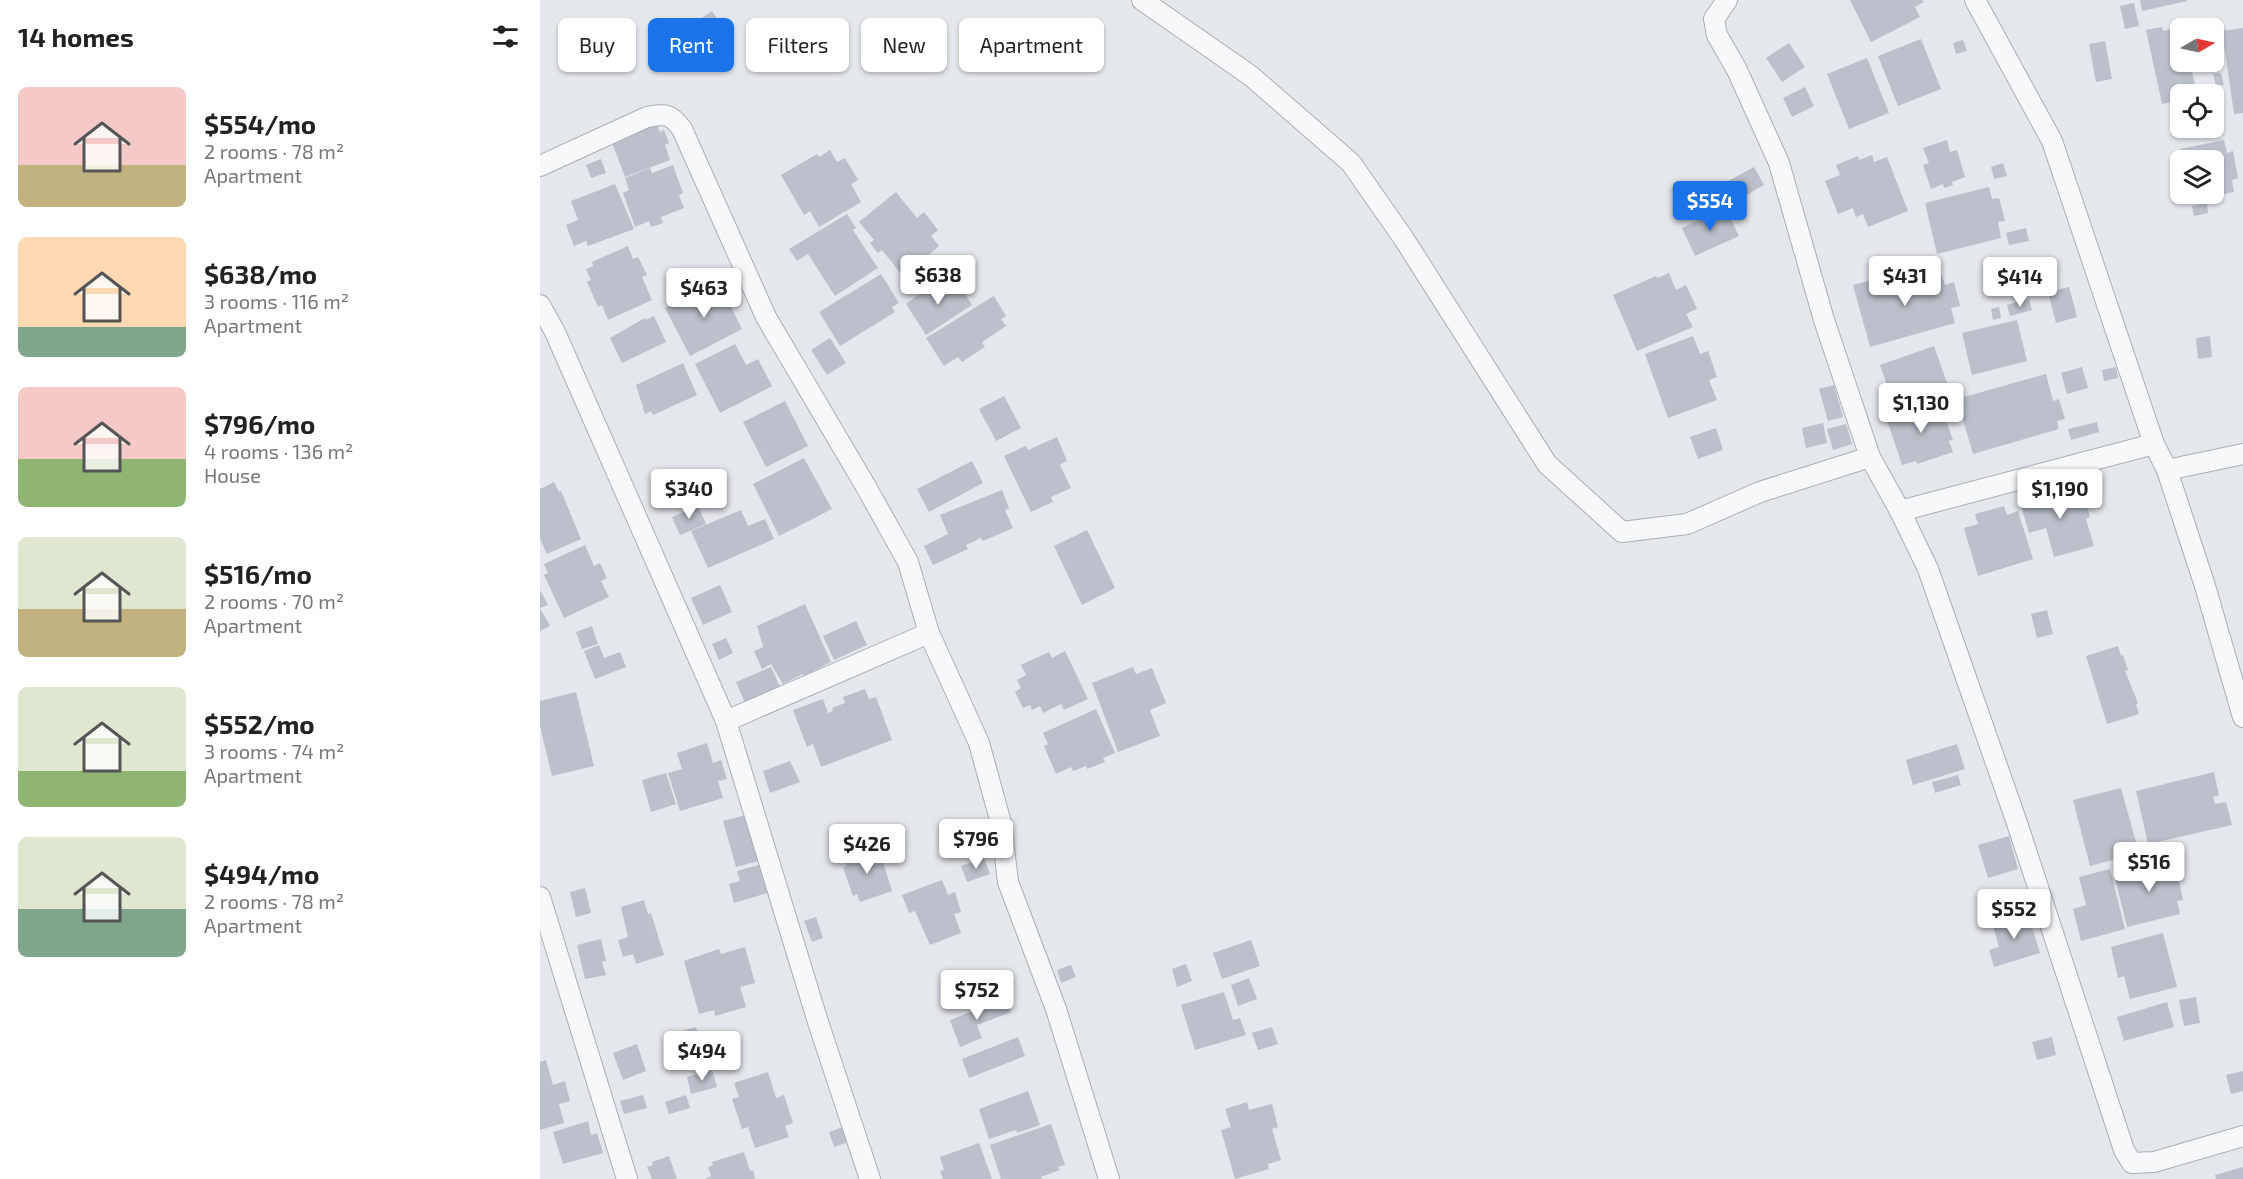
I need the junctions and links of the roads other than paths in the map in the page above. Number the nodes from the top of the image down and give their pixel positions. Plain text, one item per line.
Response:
1 (1142, 0) edge
2 (1727, 0) edge
3 (1975, 0) edge
4 (540, 166) edge
5 (540, 305) edge
6 (2154, 444) junction
7 (2243, 454) edge
8 (1869, 457) junction
9 (2167, 470) junction
10 (1900, 511) junction
11 (929, 633) junction
12 (2243, 717) edge
13 (726, 721) junction
14 (540, 897) edge
15 (2243, 1136) edge
16 (627, 1179) edge
17 (870, 1179) edge
18 (1109, 1179) edge

1 - 8 street
2 - 8 street
3 - 6 street
4 - 11 street
5 - 13 street
6 - 9 street
6 - 10 street
7 - 9 street
8 - 10 street
9 - 12 street
10 - 15 street
11 - 13 street
11 - 18 street
13 - 17 street
14 - 16 street

